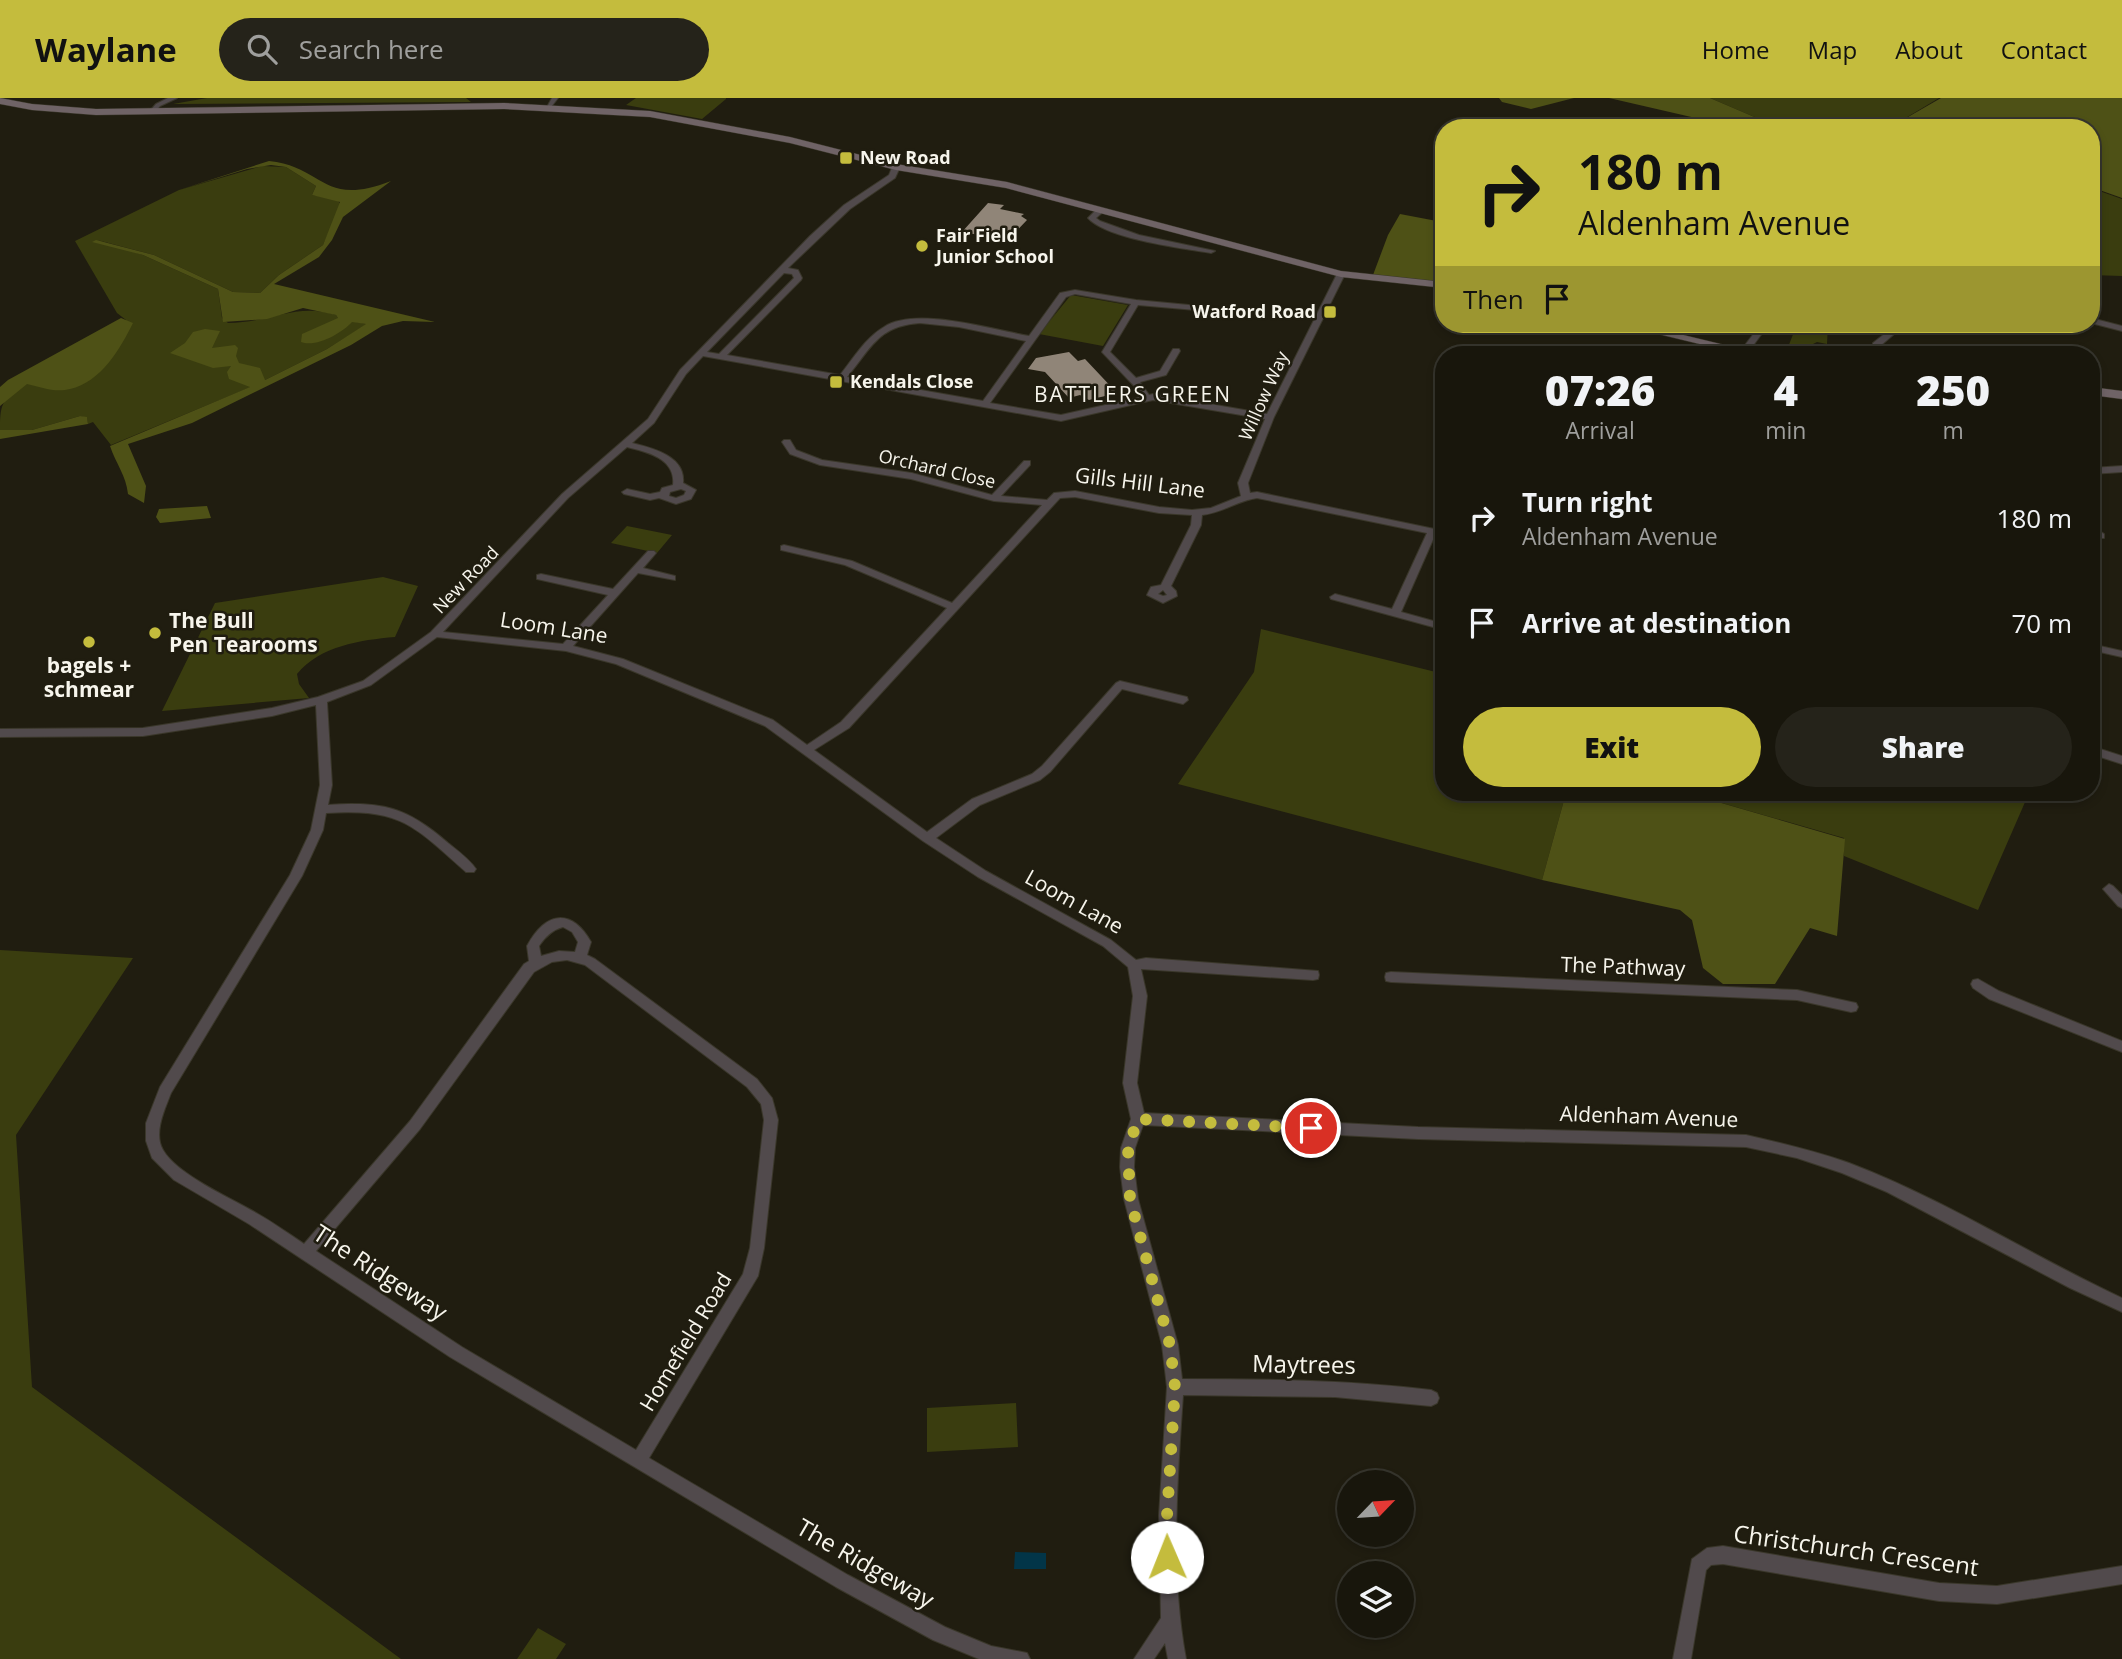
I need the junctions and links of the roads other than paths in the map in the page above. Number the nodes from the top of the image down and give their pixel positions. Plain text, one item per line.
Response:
1 (174, 98) edge
2 (0, 101) edge
3 (552, 102) edge
4 (152, 112) junction
5 (896, 167) junction
6 (1100, 211) junction
7 (1211, 251) dead end
8 (783, 270) junction
9 (1341, 274) junction
10 (1435, 284) edge
11 (1136, 302) junction
12 (1207, 309) dead end
13 (2100, 323) edge
14 (2122, 329) edge
15 (1660, 333) edge
16 (1888, 333) edge
17 (1031, 340) junction
18 (1714, 346) edge
19 (1876, 346) edge
20 (1176, 351) dead end
21 (701, 353) junction
22 (722, 356) junction
23 (842, 378) junction
24 (1135, 381) junction
25 (2100, 392) edge
26 (2122, 395) edge
27 (1146, 397) junction
28 (985, 404) junction
29 (1270, 417) junction
30 (787, 442) dead end
31 (626, 444) junction
32 (1027, 463) dead end
33 (2122, 469) edge
34 (2100, 470) edge
35 (678, 485) junction
36 (627, 492) dead end
37 (662, 495) junction
38 (1246, 496) junction
39 (994, 498) junction
40 (1046, 503) junction
41 (1197, 513) junction
42 (1432, 532) junction
43 (1435, 532) edge
44 (784, 548) dead end
45 (650, 553) dead end
46 (636, 570) junction
47 (541, 577) dead end
48 (671, 578) dead end
49 (1165, 587) dead end
50 (615, 593) junction
51 (1335, 597) dead end
52 (954, 607) junction
53 (1395, 614) junction
54 (1435, 624) edge
55 (435, 634) junction
56 (566, 648) junction
57 (2100, 649) edge
58 (2122, 654) edge
59 (321, 700) junction
60 (1182, 700) dead end
61 (0, 733) edge
62 (807, 750) junction
63 (2100, 753) edge
64 (2122, 760) edge
65 (323, 809) junction
66 (927, 838) junction
67 (470, 869) dead end
68 (2109, 889) dead end
69 (2122, 903) edge
70 (580, 957) junction
71 (536, 963) junction
72 (1134, 965) junction
73 (1313, 975) dead end
74 (1391, 977) dead end
75 (1978, 984) dead end
76 (1851, 1007) dead end
77 (2122, 1047) edge
78 (1138, 1119) junction
79 (305, 1253) junction
80 (2122, 1305) edge
81 (1175, 1387) junction
82 (1431, 1398) dead end
83 (638, 1461) junction
84 (2122, 1575) edge
85 (1170, 1621) junction
86 (1021, 1659) edge
87 (1143, 1659) edge
88 (1177, 1659) edge
89 (1682, 1659) edge

1 - 4 street
2 - 4 main road
3 - 4 main road
3 - 5 main road
5 - 6 main road
5 - 8 street, New Road
6 - 7 street
6 - 9 main road
8 - 21 street, New Road
8 - 22 street
9 - 10 main road
9 - 29 street, Willow Way
11 - 12 street
11 - 17 street
11 - 24 street
13 - 14 street
15 - 18 main road
16 - 19 street
17 - 23 street
17 - 28 street
20 - 24 street
21 - 22 street
21 - 31 street, New Road
22 - 23 street
23 - 28 street
24 - 27 street
25 - 26 main road
27 - 28 street
27 - 29 street
29 - 38 street, Willow Way
30 - 39 street, Orchard Close
31 - 35 street
31 - 55 street, New Road
32 - 39 street
33 - 34 street
35 - 37 street
35 - 37 street
36 - 37 street
38 - 41 street, Gills Hill Lane
38 - 42 street, Gills Hill Lane
39 - 40 street, Orchard Close
40 - 41 street, Gills Hill Lane
40 - 52 street, Gills Hill Lane
41 - 49 street
42 - 43 street, Gills Hill Lane
42 - 53 street
44 - 52 street
45 - 46 street
46 - 48 street
46 - 50 street
47 - 50 street
50 - 56 street
51 - 53 street
52 - 62 street, Gills Hill Lane
53 - 54 street
55 - 56 street, Loom Lane
55 - 59 street, New Road
56 - 62 street, Loom Lane
57 - 58 street
59 - 61 street, New Road
59 - 65 street, The Ridgeway
60 - 66 street
62 - 66 street, Loom Lane
63 - 64 street
65 - 67 street
65 - 79 street, The Ridgeway
66 - 72 street, Loom Lane
68 - 69 street
70 - 71 street
70 - 71 street
70 - 83 street, Homefield Road
71 - 79 street
72 - 73 street
72 - 78 street
74 - 76 street, The Pathway
75 - 77 street
78 - 80 street, Aldenham Avenue
78 - 81 street
79 - 83 street, The Ridgeway
81 - 82 street, Maytrees
81 - 85 street
83 - 86 street, The Ridgeway
84 - 89 street, Christchurch Crescent
85 - 87 street
85 - 88 street

